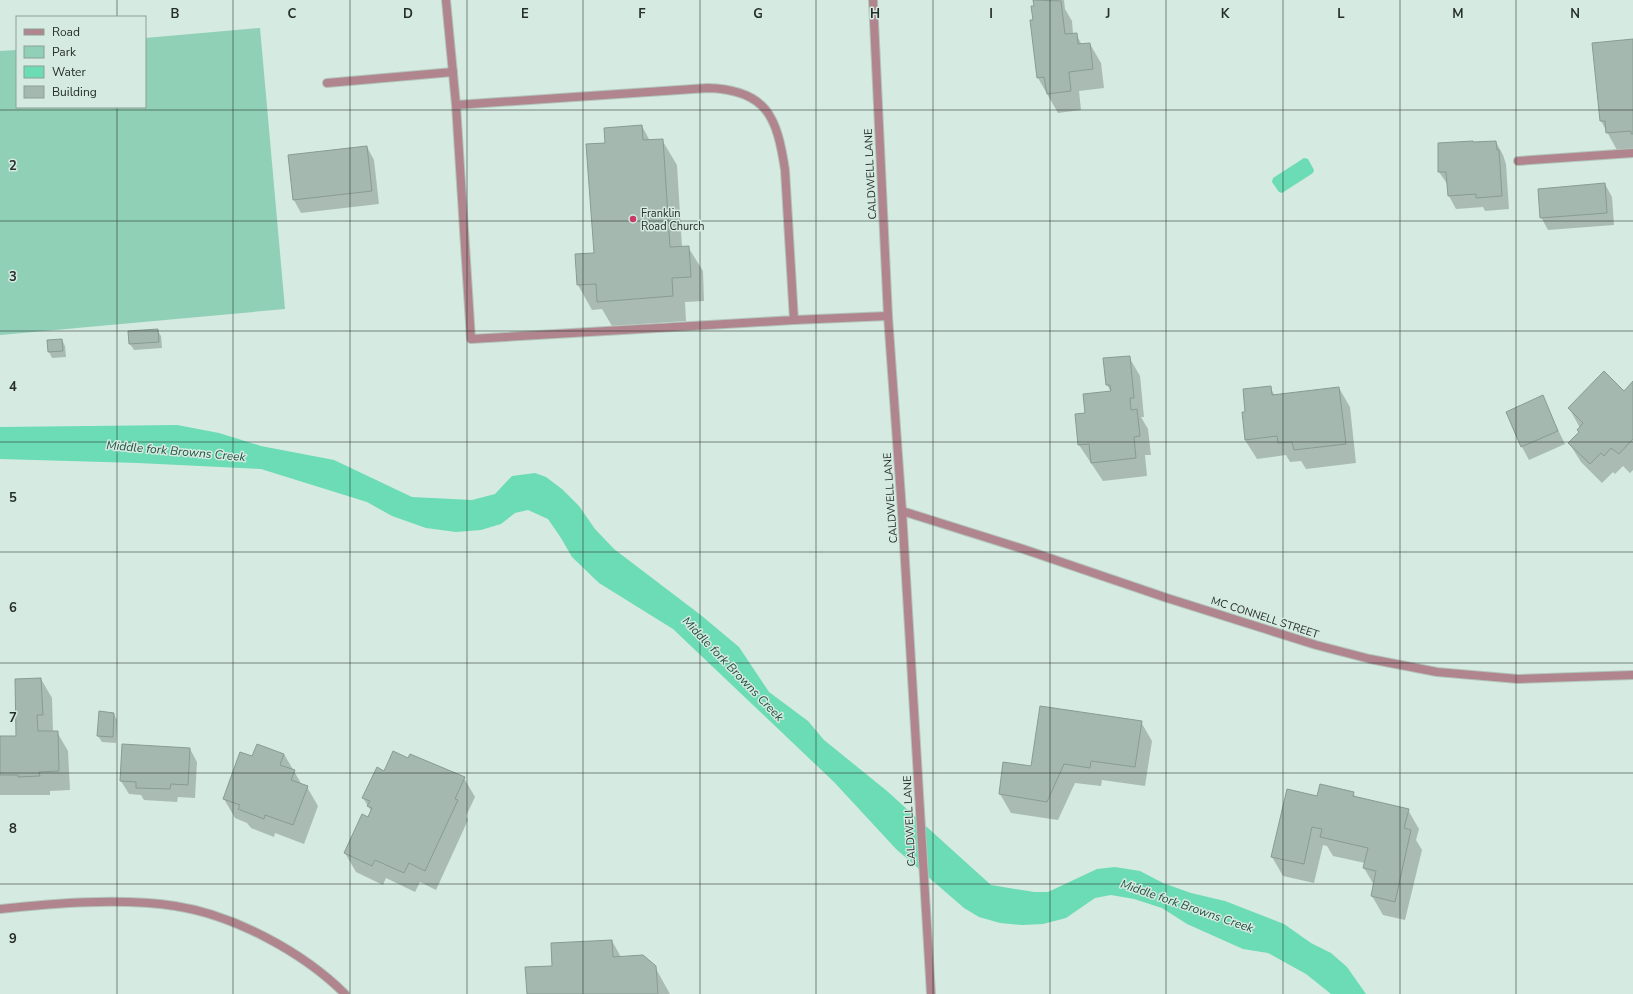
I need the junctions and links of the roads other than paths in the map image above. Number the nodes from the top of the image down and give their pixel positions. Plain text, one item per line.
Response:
1 (446, 0) edge
2 (873, 0) edge
3 (453, 72) junction
4 (327, 84) dead end
5 (456, 105) junction
6 (1633, 154) edge
7 (1518, 161) dead end
8 (888, 316) junction
9 (794, 320) junction
10 (902, 511) junction
11 (1633, 675) edge
12 (0, 909) edge
13 (345, 994) edge
14 (930, 994) edge

1 - 3 street
2 - 8 street, CALDWELL LANE
3 - 4 street
3 - 5 street
5 - 9 street
5 - 9 street
6 - 7 street
8 - 9 street
8 - 10 street, CALDWELL LANE
10 - 11 street, MC CONNELL STREET
10 - 14 street, CALDWELL LANE
12 - 13 street

